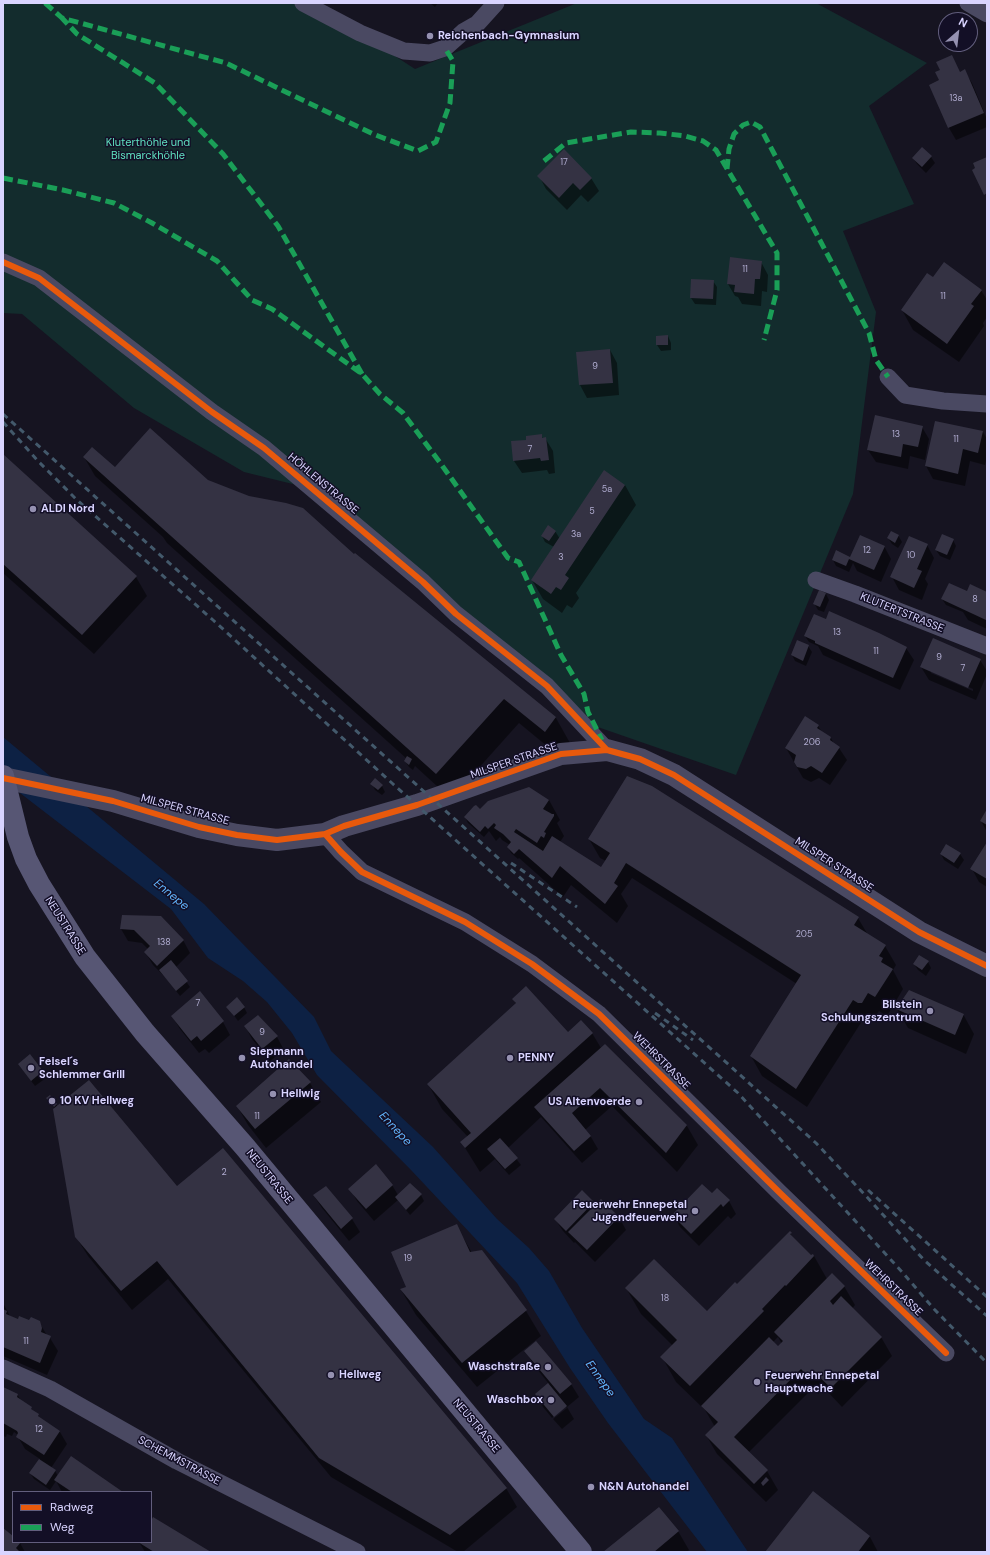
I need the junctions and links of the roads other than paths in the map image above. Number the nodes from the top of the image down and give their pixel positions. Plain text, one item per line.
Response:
1 (303, 3) edge
2 (496, 3) edge
3 (968, 3) edge
4 (987, 14) edge
5 (3, 262) edge
6 (888, 377) dead end
7 (987, 404) edge
8 (816, 580) dead end
9 (987, 646) edge
10 (607, 750) junction
11 (3, 778) edge
12 (325, 834) junction
13 (987, 966) edge
14 (946, 1353) dead end
15 (3, 1368) edge
16 (357, 1552) edge
17 (580, 1552) edge

1 - 2 street
3 - 4 street
5 - 10 street, HÖHLENSTRASSE
6 - 7 street
8 - 9 street, KLUTERTSTRASSE
10 - 12 street, MILSPER STRASSE
10 - 13 street, MILSPER STRASSE
11 - 12 street, MILSPER STRASSE
11 - 17 main road, NEUSTRASSE
12 - 14 street, WEHRSTRASSE
15 - 16 street, SCHEMMSTRASSE

